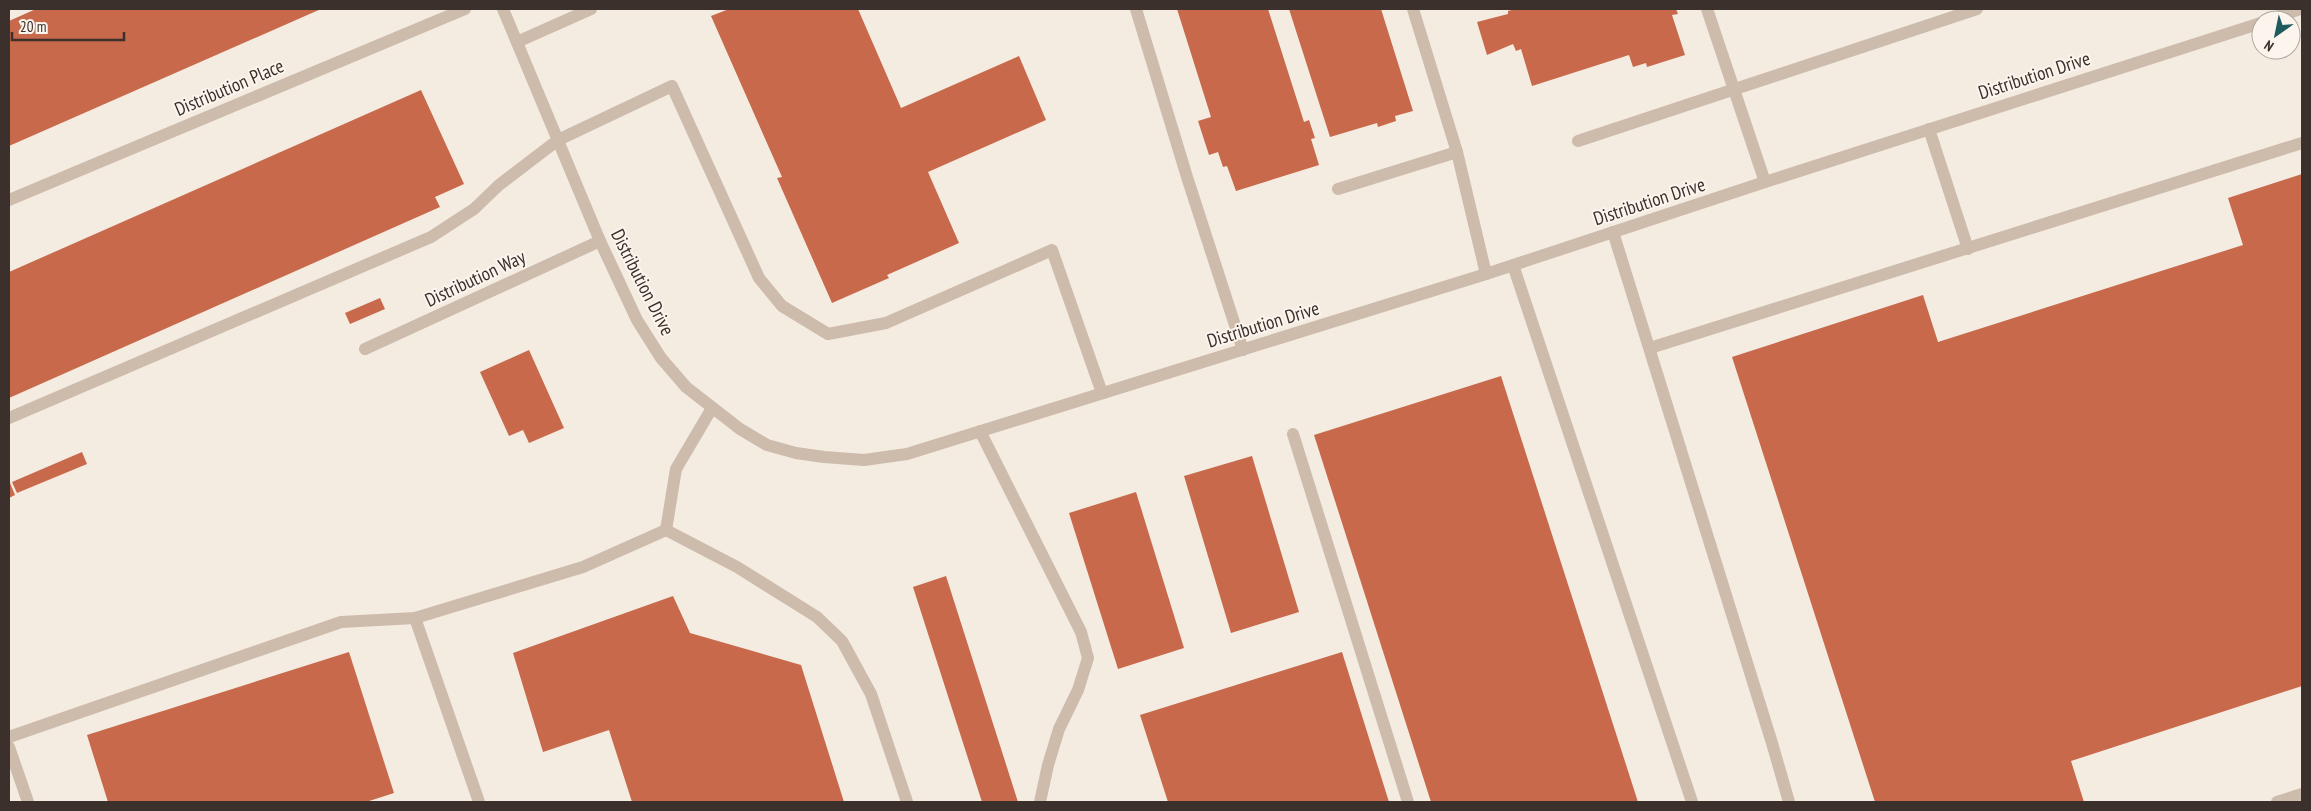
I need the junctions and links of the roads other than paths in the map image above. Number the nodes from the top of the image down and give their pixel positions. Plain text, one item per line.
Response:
1 (465, 9) edge
2 (503, 9) edge
3 (592, 9) edge
4 (1136, 9) edge
5 (1413, 9) edge
6 (1707, 9) edge
7 (1978, 9) edge
8 (2251, 25) edge
9 (517, 42) junction
10 (1734, 88) junction
11 (1929, 129) junction
12 (558, 140) junction
13 (1578, 141) dead end
14 (2302, 144) edge
15 (1457, 152) junction
16 (1765, 182) junction
17 (1338, 189) dead end
18 (9, 200) edge
19 (1613, 232) junction
20 (600, 241) junction
21 (1968, 249) junction
22 (1513, 265) junction
23 (1486, 274) junction
24 (1650, 348) junction
25 (365, 349) dead end
26 (1243, 350) junction
27 (1102, 393) junction
28 (712, 408) junction
29 (9, 418) edge
30 (980, 431) junction
31 (1293, 434) dead end
32 (666, 530) junction
33 (415, 618) junction
34 (9, 738) edge
35 (9, 747) edge
36 (2302, 794) edge
37 (28, 802) edge
38 (479, 802) edge
39 (907, 802) edge
40 (1040, 802) edge
41 (1408, 802) edge
42 (1692, 802) edge
43 (1789, 802) edge
44 (2277, 802) edge

1 - 18 street, Distribution Place
2 - 9 street, Distribution Drive
3 - 9 street
4 - 26 street
5 - 15 street
6 - 10 street
7 - 10 street
8 - 11 street, Distribution Drive
9 - 12 street, Distribution Drive
10 - 13 street
10 - 16 street
11 - 16 street, Distribution Drive
11 - 21 street
12 - 20 street, Distribution Drive
12 - 27 street
12 - 29 street
14 - 21 street
15 - 17 street
15 - 23 street
16 - 19 street, Distribution Drive
19 - 22 street, Distribution Drive
19 - 24 street
20 - 25 street, Distribution Way
20 - 28 street, Distribution Drive
21 - 24 street
22 - 23 street, Distribution Drive
22 - 42 street
23 - 26 street, Distribution Drive
24 - 43 street
26 - 27 street, Distribution Drive
27 - 30 street, Distribution Drive
28 - 30 street, Distribution Drive
28 - 32 street
30 - 40 street
31 - 41 street
32 - 33 street
32 - 39 street
33 - 34 street
33 - 38 street
35 - 37 street
36 - 44 street

